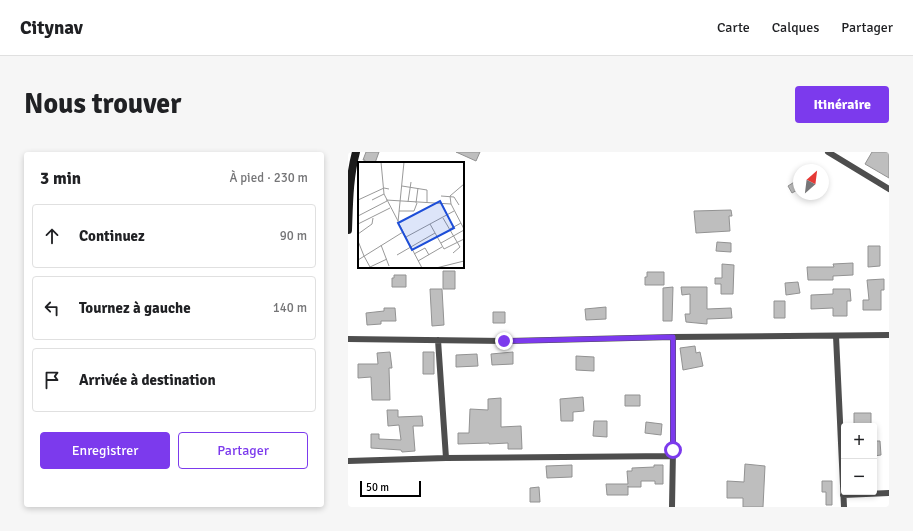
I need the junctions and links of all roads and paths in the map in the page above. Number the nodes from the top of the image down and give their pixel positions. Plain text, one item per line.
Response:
1 (356, 152) edge
2 (828, 152) edge
3 (889, 189) edge
4 (348, 230) edge
5 (889, 335) edge
6 (836, 336) junction
7 (673, 337) junction
8 (348, 340) edge
9 (438, 340) junction
10 (673, 456) junction
11 (446, 458) junction
12 (348, 461) edge
13 (889, 493) edge
14 (844, 496) junction
15 (672, 507) edge
16 (844, 507) edge

1 - 4 street
2 - 3 street
5 - 6 street
6 - 7 street
6 - 14 street
7 - 9 street
7 - 10 street
8 - 9 street
9 - 11 street
10 - 11 street
10 - 15 street
11 - 12 street
13 - 14 street
14 - 16 street

